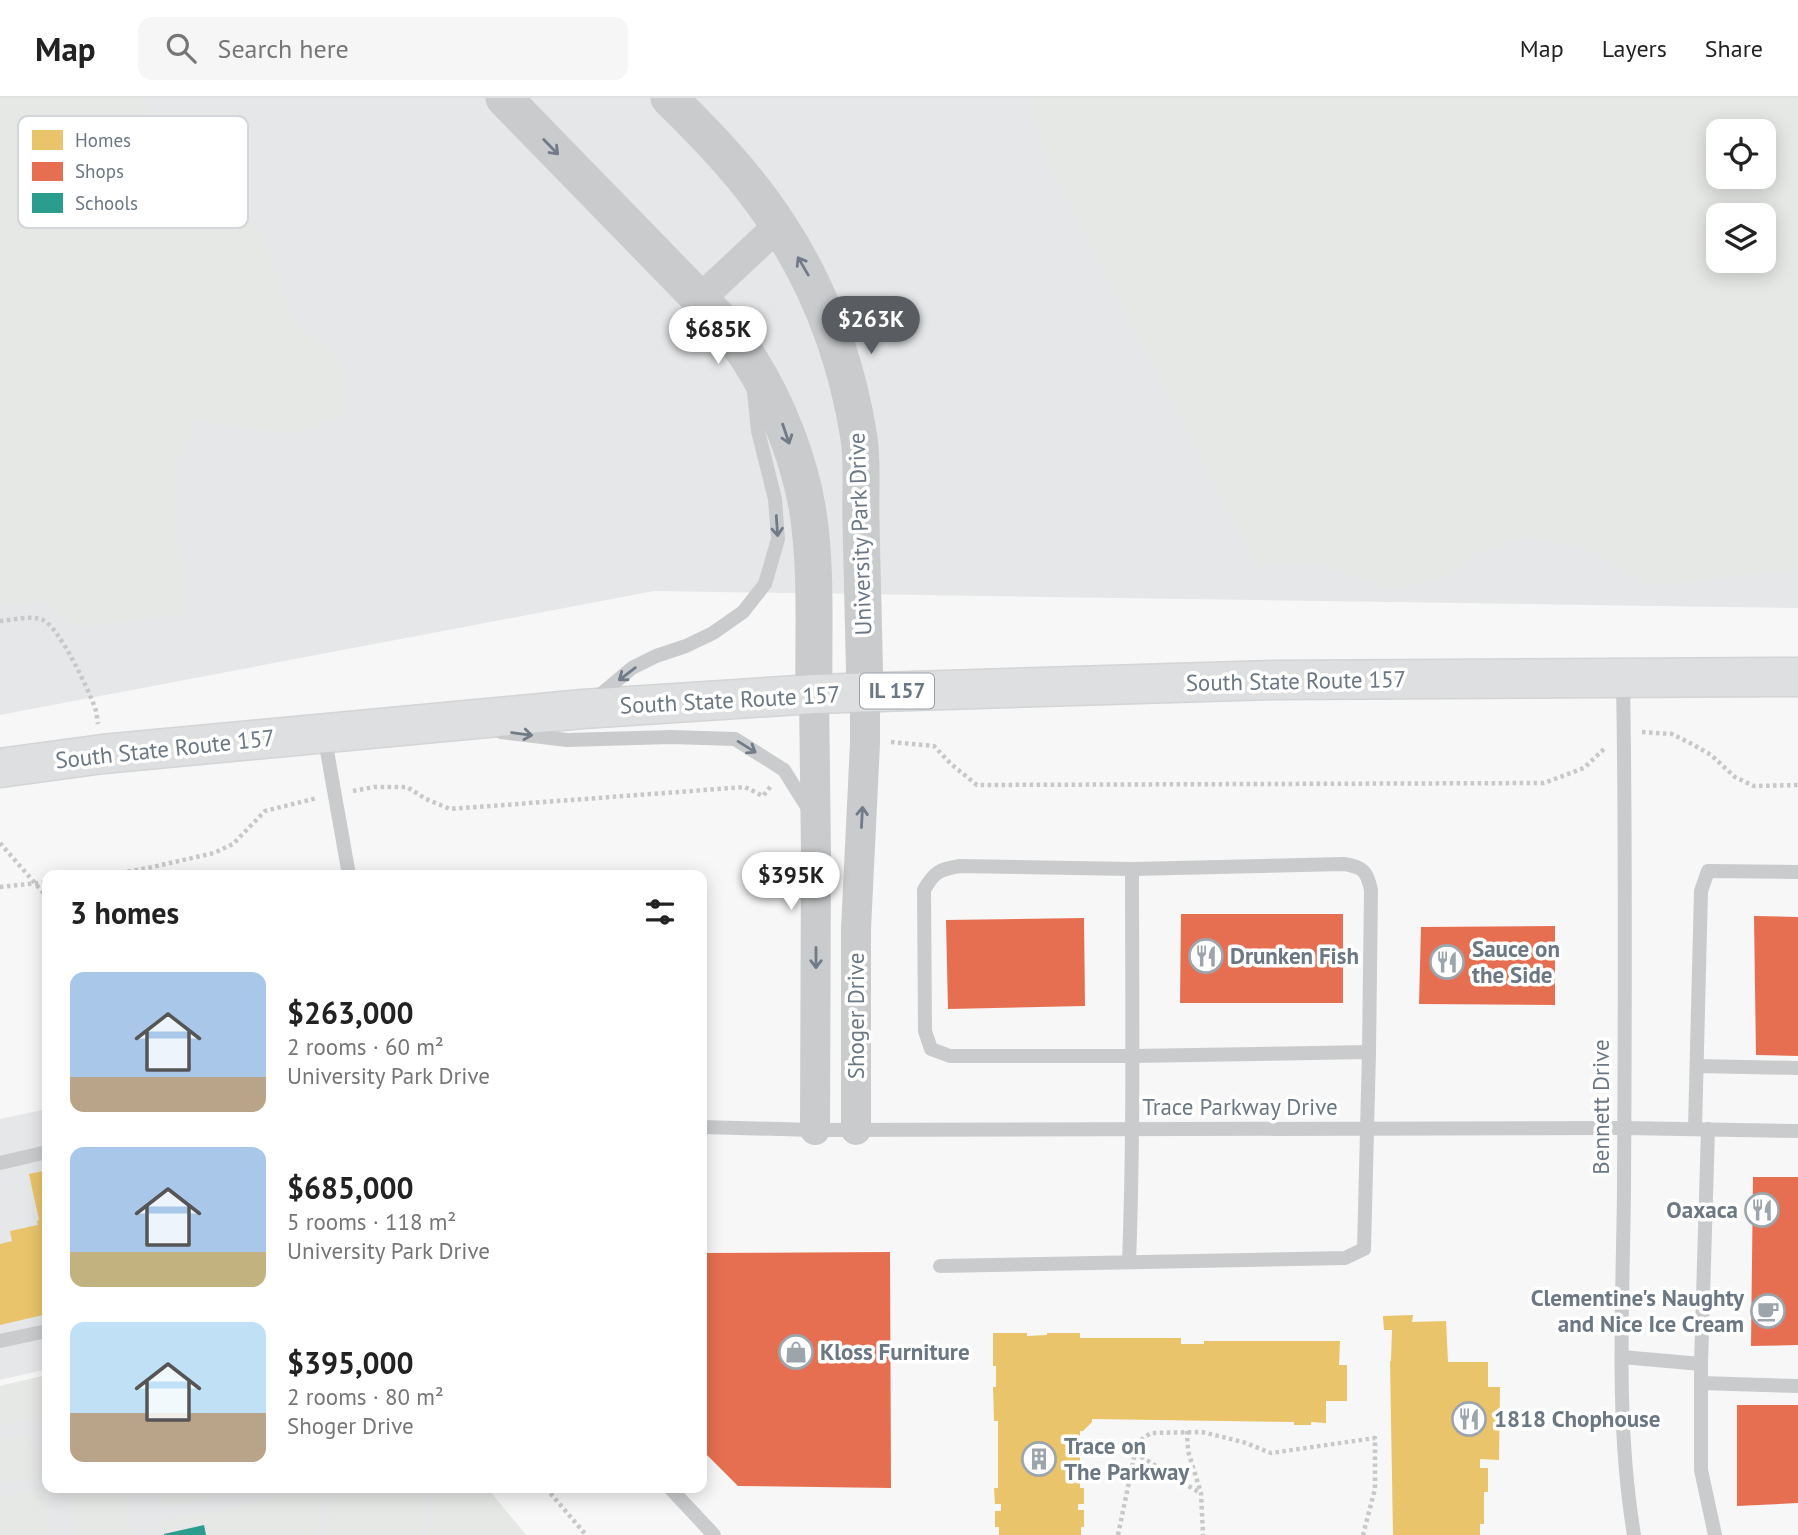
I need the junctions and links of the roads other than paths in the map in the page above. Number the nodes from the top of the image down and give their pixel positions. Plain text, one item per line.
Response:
1 (504, 98) edge
2 (668, 98) edge
3 (779, 225) junction
4 (700, 299) junction
5 (752, 363) junction
6 (1798, 677) edge
7 (1623, 678) junction
8 (865, 692) junction
9 (814, 694) junction
10 (583, 709) junction
11 (430, 723) junction
12 (324, 733) junction
13 (0, 768) edge
14 (816, 820) junction
15 (1132, 869) junction
16 (348, 870) edge
17 (1798, 872) edge
18 (1369, 1052) junction
19 (1132, 1056) junction
20 (1697, 1066) junction
21 (1798, 1068) edge
22 (707, 1128) edge
23 (1624, 1128) junction
24 (1368, 1129) junction
25 (1701, 1129) junction
26 (815, 1130) junction
27 (856, 1130) junction
28 (1133, 1130) junction
29 (1798, 1131) edge
30 (42, 1153) edge
31 (0, 1163) edge
32 (1129, 1262) junction
33 (940, 1266) dead end
34 (42, 1332) edge
35 (0, 1341) edge
36 (1622, 1357) junction
37 (1701, 1364) junction
38 (1701, 1383) junction
39 (1798, 1387) edge
40 (675, 1493) edge
41 (714, 1535) edge
42 (1634, 1535) edge
43 (1715, 1535) edge

1 -> 4 street
2 - 3 street, University Park Drive
3 - 4 street
8 -> 3 street, University Park Drive
4 - 5 street
5 -> 9 street
5 -> 10 lane
6 - 7 main road, South State Route 157 / IL 157
7 - 8 main road, South State Route 157 / IL 157
7 - 23 lane, Bennett Drive
8 - 9 main road, South State Route 157 / IL 157
27 -> 8 street, Shoger Drive
9 - 10 main road, South State Route 157 / IL 157
9 - 14 street, Shoger Drive
10 - 11 main road, South State Route 157 / IL 157
11 - 12 main road, South State Route 157 / IL 157
11 -> 14 lane
12 - 13 main road, South State Route 157 / IL 157
12 - 16 lane
14 -> 26 street, Shoger Drive
15 - 18 lane
15 - 19 lane
15 - 19 lane
17 - 20 lane
18 - 19 lane
18 - 24 lane
19 - 28 lane
20 - 21 lane
20 - 25 lane
22 - 26 lane, Trace Parkway Drive
23 - 24 lane, Trace Parkway Drive
23 - 25 lane, Trace Parkway Drive
23 - 36 lane, Bennett Drive
24 - 28 lane, Trace Parkway Drive
24 - 32 lane
25 - 29 lane, Trace Parkway Drive
25 - 37 lane
26 - 27 lane, Trace Parkway Drive
27 - 28 lane, Trace Parkway Drive
28 - 32 lane
30 - 31 lane
32 - 33 lane
34 - 35 lane
36 - 37 lane
36 - 42 lane, Bennett Drive
37 - 38 lane
38 - 39 lane
38 - 43 lane
40 - 41 lane

